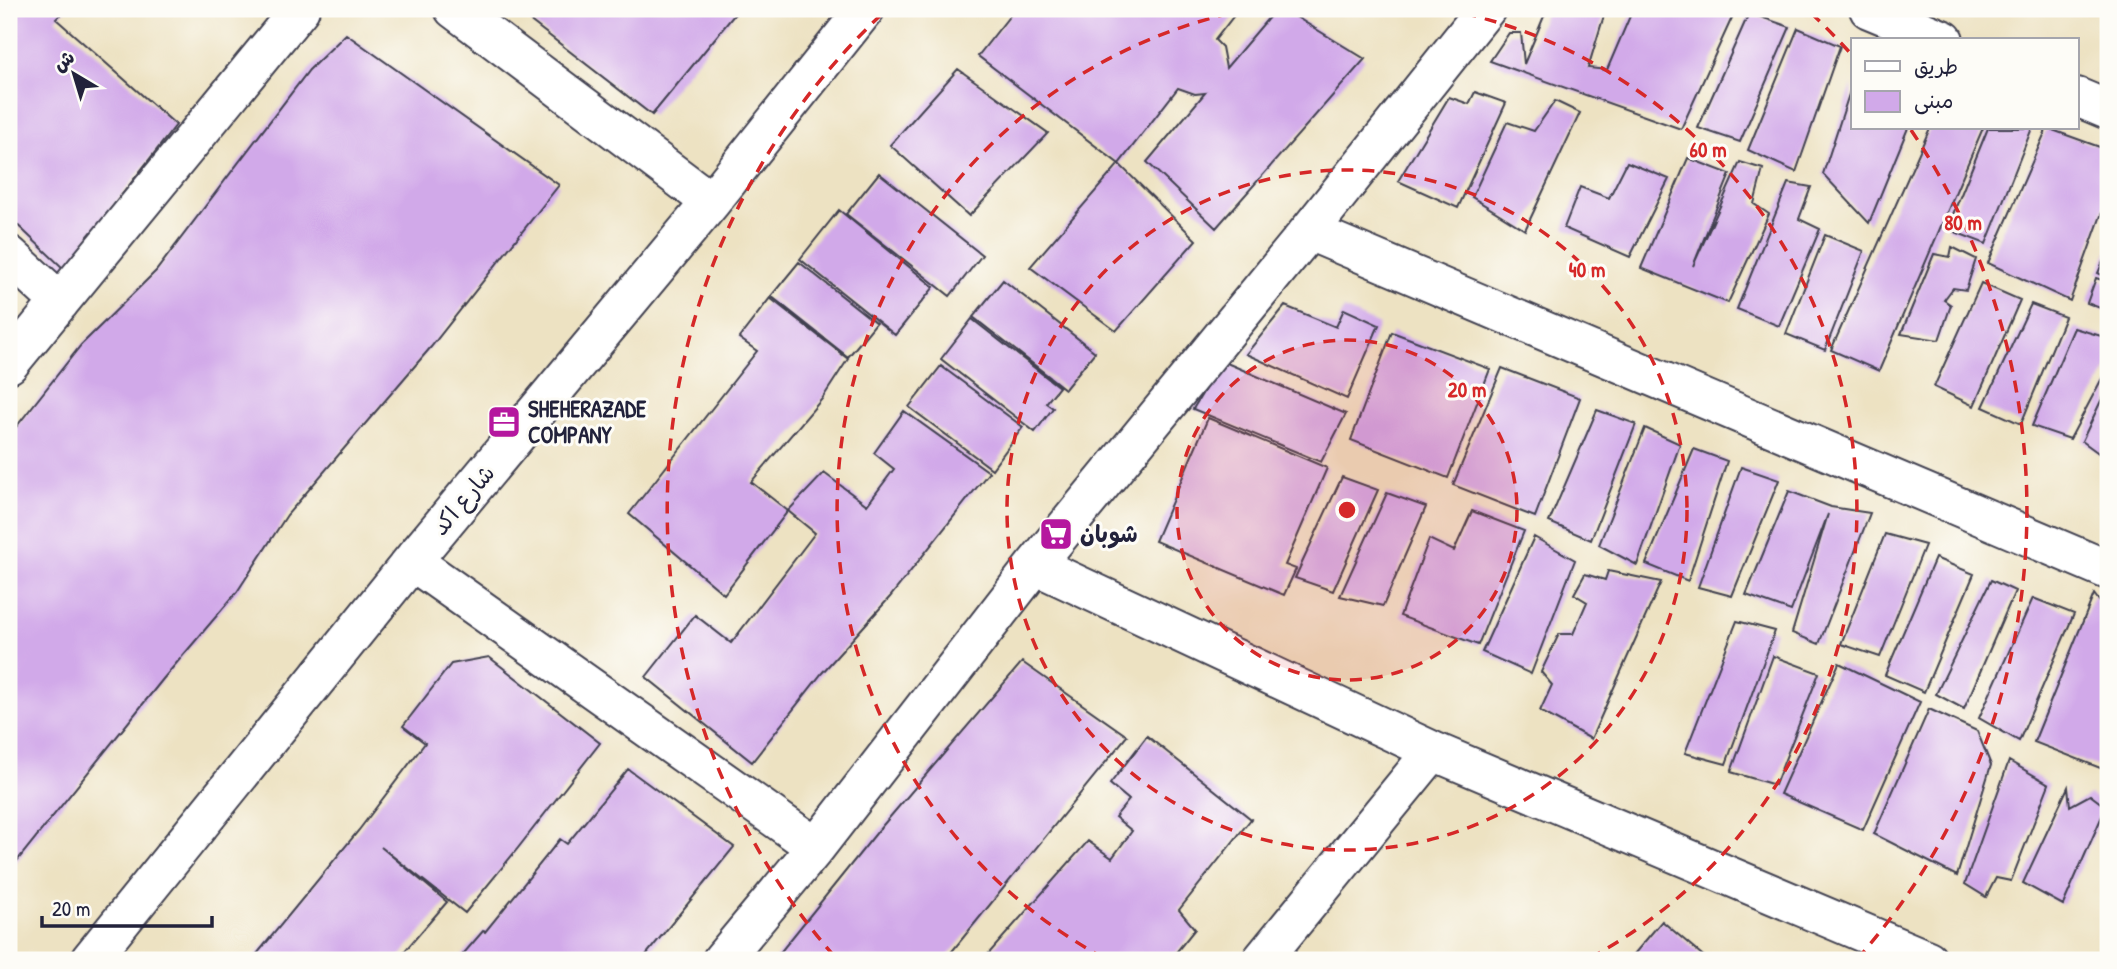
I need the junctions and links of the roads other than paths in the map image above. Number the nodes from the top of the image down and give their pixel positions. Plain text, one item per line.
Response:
1 (300, 9) edge
2 (454, 9) edge
3 (865, 9) edge
4 (1486, 9) edge
5 (1869, 9) edge
6 (1939, 38) edge
7 (2078, 97) edge
8 (2108, 110) edge
9 (711, 202) junction
10 (1309, 231) junction
11 (9, 254) edge
12 (61, 302) junction
13 (9, 364) edge
14 (412, 561) junction
15 (1035, 565) junction
16 (2108, 570) edge
17 (1433, 751) junction
18 (816, 847) junction
19 (90, 960) edge
20 (722, 960) edge
21 (1262, 960) edge
22 (1928, 960) edge

1 - 12 street
2 - 9 street
3 - 9 street, شارع اكد
4 - 10 street
5 - 6 street
7 - 8 street
9 - 14 street, شارع اكد
10 - 15 street
10 - 16 street
11 - 12 street
12 - 13 street
14 - 18 street
14 - 19 street, شارع اكد
15 - 17 street
15 - 18 street
17 - 21 street
17 - 22 street
18 - 20 street

